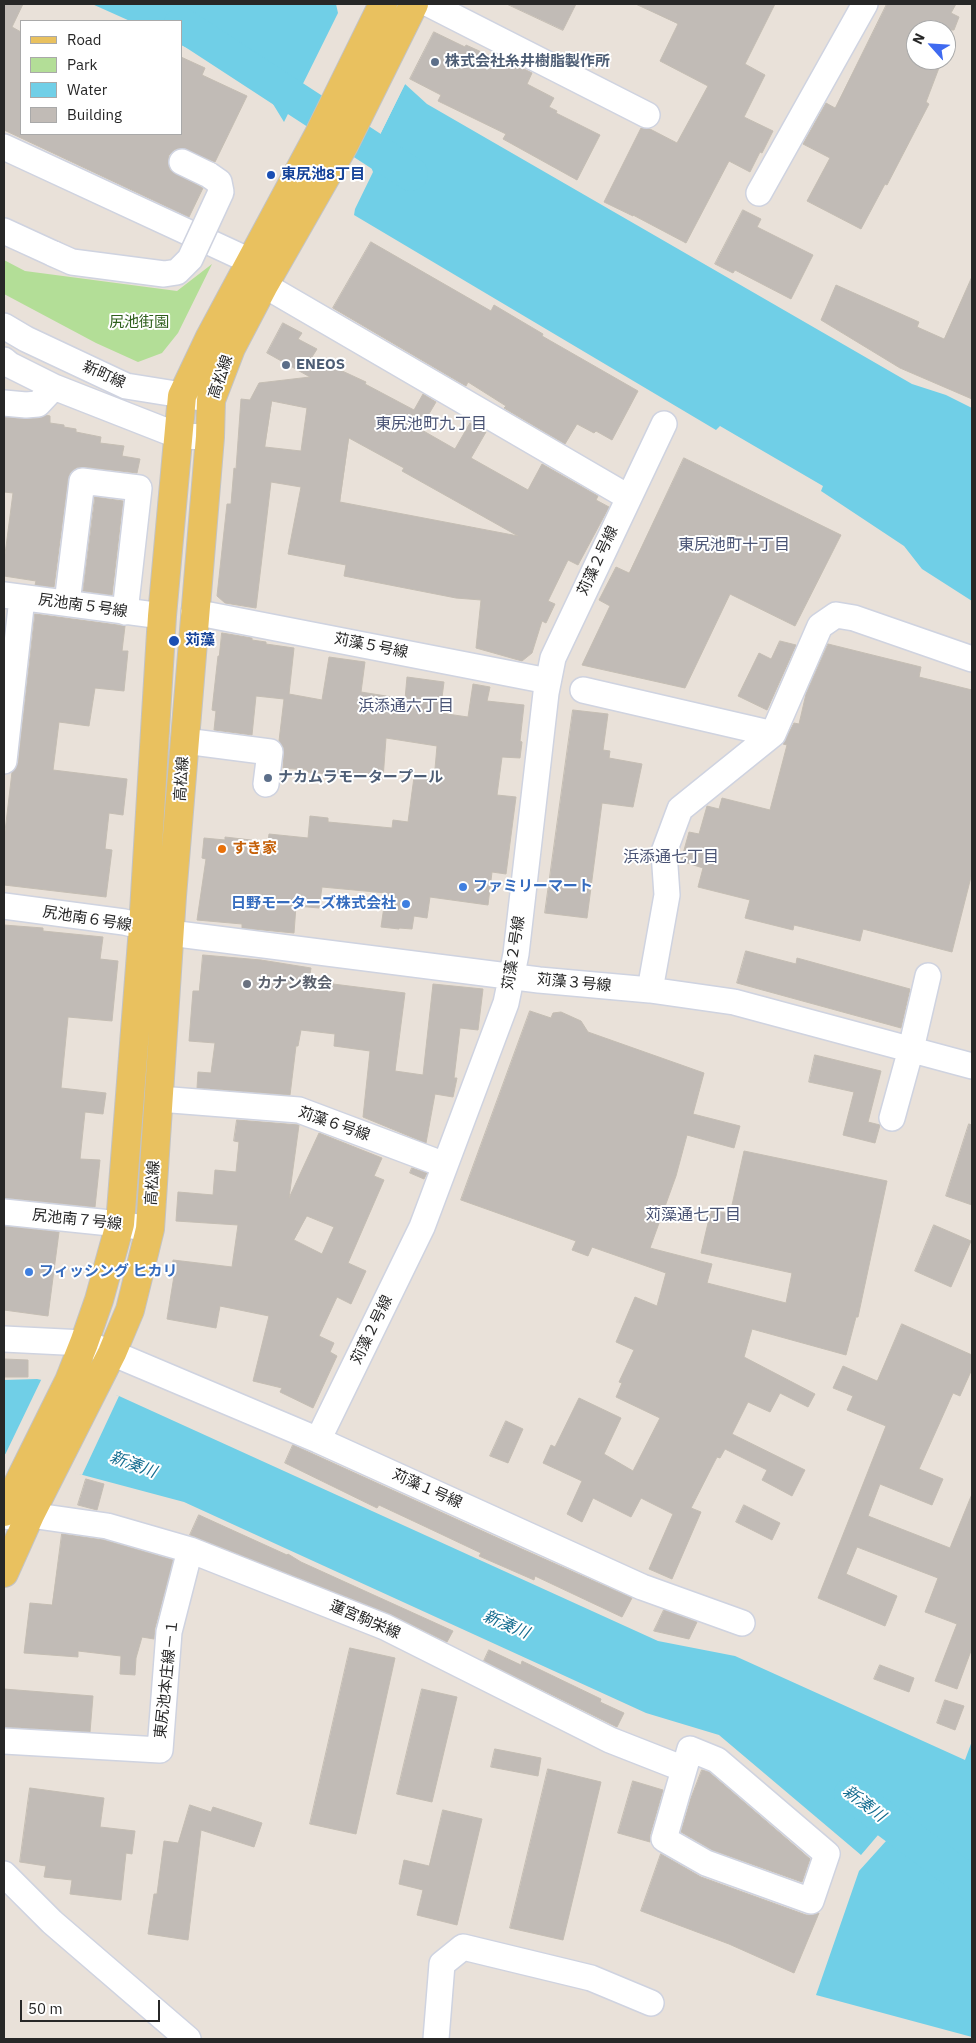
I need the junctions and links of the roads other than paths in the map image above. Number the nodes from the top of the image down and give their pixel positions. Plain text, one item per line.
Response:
1 (383, 4) edge
2 (414, 4) edge
3 (429, 4) edge
4 (865, 4) edge
5 (648, 114) dead end
6 (4, 147) edge
7 (182, 162) dead end
8 (759, 193) dead end
9 (4, 231) edge
10 (250, 261) junction
11 (264, 285) junction
12 (4, 326) edge
13 (4, 360) edge
14 (54, 387) junction
15 (182, 396) junction
16 (211, 400) junction
17 (4, 403) edge
18 (664, 424) dead end
19 (179, 436) junction
20 (210, 437) junction
21 (628, 498) junction
22 (13, 597) edge
23 (67, 603) junction
24 (125, 612) junction
25 (194, 612) junction
26 (162, 616) junction
27 (972, 658) edge
28 (548, 681) junction
29 (583, 690) dead end
30 (772, 734) junction
31 (185, 741) junction
32 (4, 761) edge
33 (266, 784) dead end
34 (4, 906) edge
35 (143, 928) junction
36 (170, 933) junction
37 (928, 976) dead end
38 (512, 977) junction
39 (650, 990) junction
40 (911, 1049) junction
41 (972, 1066) edge
42 (158, 1099) junction
43 (892, 1118) dead end
44 (445, 1164) junction
45 (4, 1212) edge
46 (120, 1224) junction
47 (150, 1229) junction
48 (4, 1339) edge
49 (84, 1343) junction
50 (112, 1353) junction
51 (82, 1384) junction
52 (318, 1440) junction
53 (13, 1515) edge
54 (190, 1550) junction
55 (4, 1573) edge
56 (742, 1623) dead end
57 (4, 1741) edge
58 (684, 1769) junction
59 (4, 1874) edge
60 (651, 2003) dead end
61 (188, 2039) edge
62 (436, 2039) edge

1 - 10 main road, 高松線
2 - 11 main road, 高松線
3 - 5 street
4 - 8 street
6 - 10 street
7 - 9 street, bridge
10 - 15 main road, 高松線
11 - 16 main road, 高松線
11 - 21 street
12 - 15 street, 新町線
13 - 14 street, 新町線
14 - 17 street
14 - 19 street, 新町線
15 - 16 street, 新町線
15 - 19 main road, 高松線
16 - 20 main road, 高松線
18 - 21 street, 苅藻２号線
19 - 20 street, 新町線
19 - 26 main road, 高松線
20 - 25 main road, 高松線
21 - 28 street, 苅藻２号線
22 - 23 street, 尻池南５号線
22 - 32 street
23 - 24 street, 尻池南５号線
23 - 24 street
24 - 26 street, 尻池南５号線
25 - 28 street, 苅藻５号線
25 - 31 main road, 高松線
26 - 35 main road, 高松線
27 - 30 street
28 - 38 street, 苅藻２号線
29 - 30 street
30 - 39 street
31 - 33 street
31 - 36 main road, 高松線
34 - 35 street, 尻池南６号線
35 - 36 street, 尻池南６号線
35 - 46 main road, 高松線
36 - 38 street, 苅藻３号線
36 - 42 main road, 高松線
37 - 40 street
38 - 39 street, 苅藻３号線
38 - 44 street, 苅藻２号線
39 - 40 street, 苅藻３号線
40 - 41 street, 苅藻３号線
40 - 43 street
42 - 44 street, 苅藻６号線
42 - 47 main road, 高松線
44 - 52 street, 苅藻２号線
45 - 46 street, 尻池南７号線
46 - 47 street, 尻池南７号線
46 - 49 main road, 高松線
47 - 50 main road, 高松線
48 - 49 street, 苅藻１号線
49 - 50 street, 苅藻１号線
49 - 51 main road, 高松線
50 - 51 main road, 高松線
50 - 52 street, 苅藻１号線
51 - 53 main road, 高松線
52 - 56 street, 苅藻１号線
53 - 54 street, 蓮宮駒栄線
53 - 55 main road, 高松線
54 - 57 street, 東尻池本庄線－１
54 - 58 street, 蓮宮駒栄線
58 - 58 street
59 - 61 street
60 - 62 street

